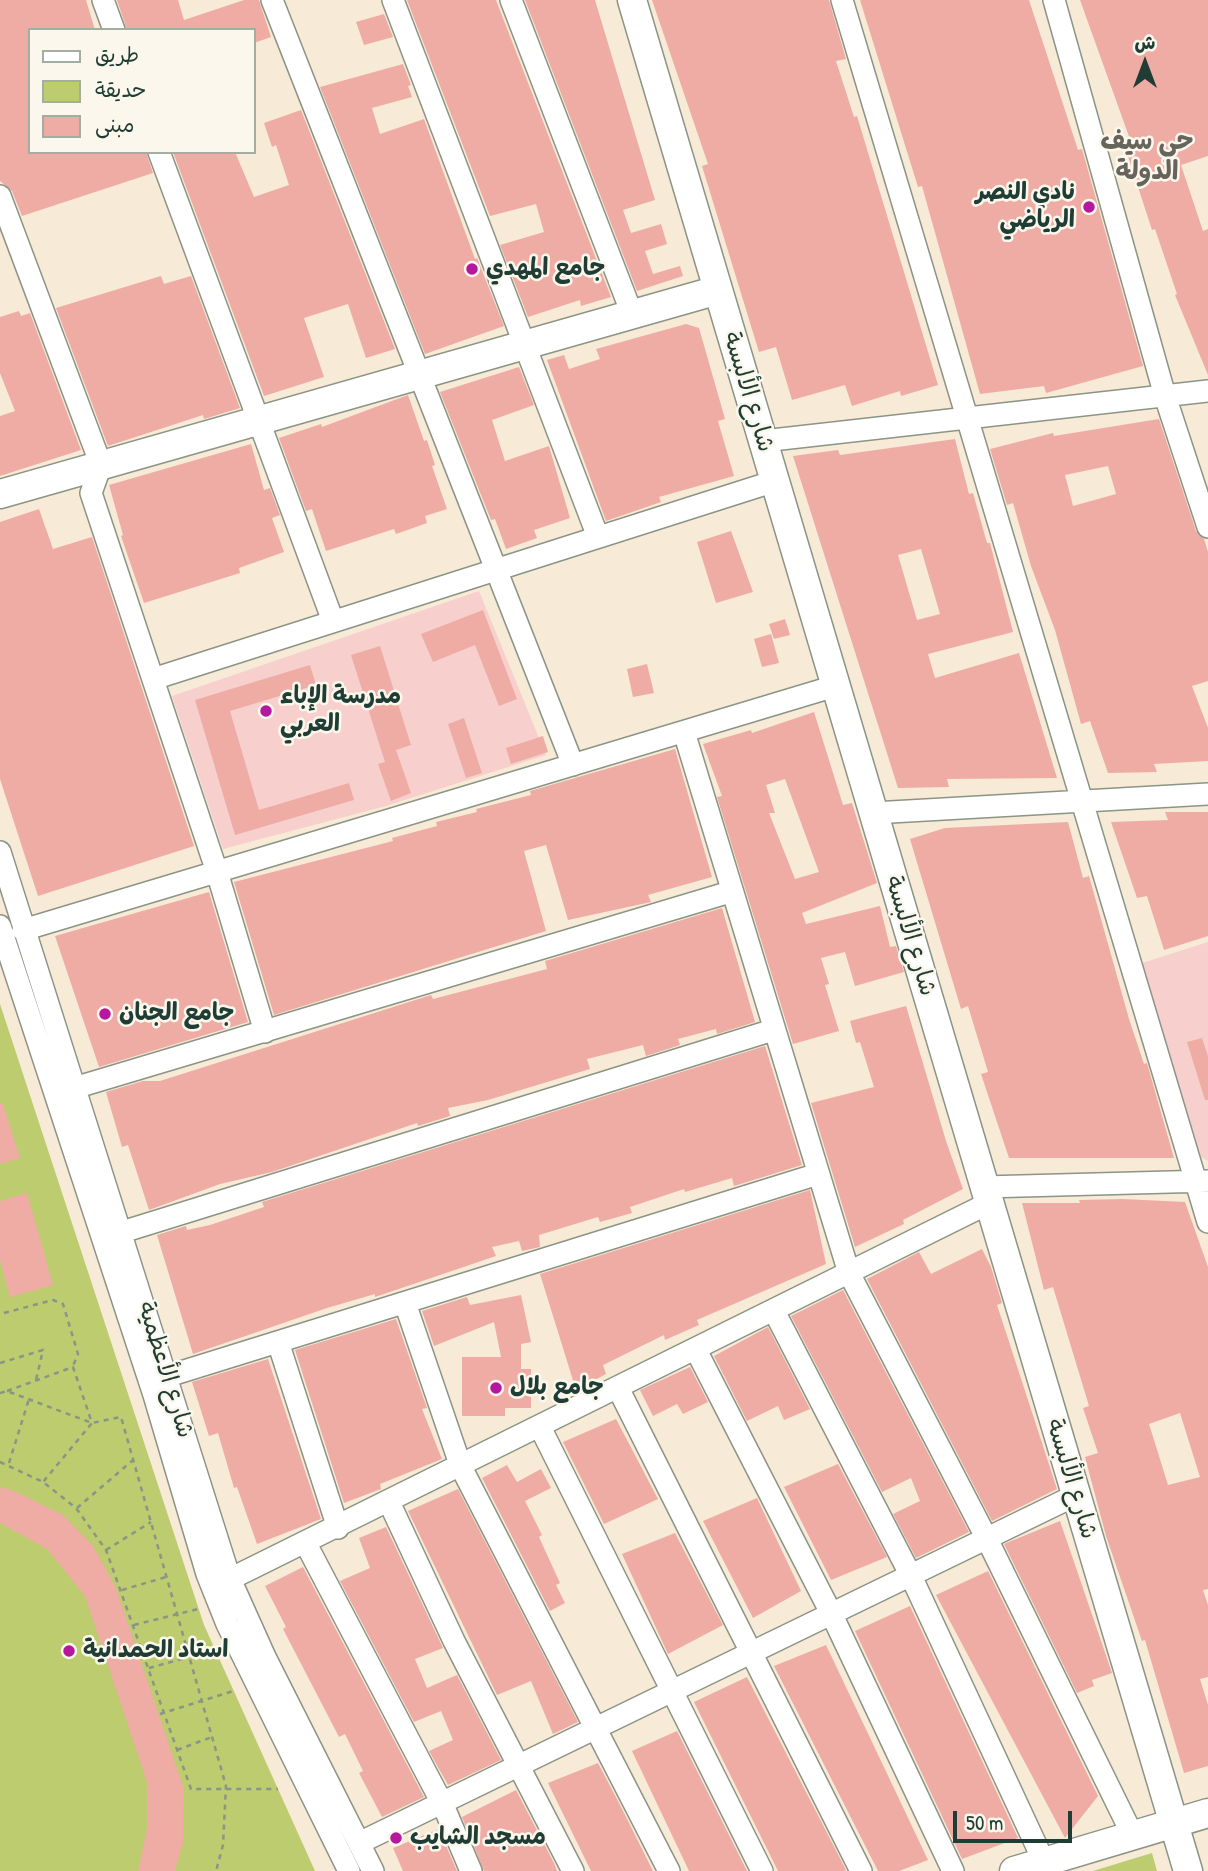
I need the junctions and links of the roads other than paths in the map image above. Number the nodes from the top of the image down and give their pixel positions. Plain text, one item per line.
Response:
1 (103, 0) edge
2 (272, 0) edge
3 (393, 0) edge
4 (511, 0) edge
5 (632, 0) edge
6 (842, 0) edge
7 (1054, 0) edge
8 (113, 28) edge
9 (160, 154) edge
10 (0, 196) edge
11 (718, 290) junction
12 (632, 314) junction
13 (525, 345) junction
14 (417, 376) junction
15 (1208, 391) edge
16 (1165, 396) junction
17 (966, 419) junction
18 (259, 420) junction
19 (763, 441) junction
20 (101, 465) junction
21 (775, 481) junction
22 (0, 494) edge
23 (1208, 527) edge
24 (598, 537) junction
25 (495, 569) junction
26 (333, 621) junction
27 (153, 679) junction
28 (835, 686) junction
29 (684, 732) junction
30 (573, 765) junction
31 (1208, 794) edge
32 (1083, 800) junction
33 (873, 813) junction
34 (0, 852) edge
35 (217, 872) junction
36 (730, 892) junction
37 (0, 926) edge
38 (23, 930) junction
39 (773, 1030) junction
40 (265, 1032) junction
41 (74, 1088) junction
42 (818, 1174) junction
43 (1202, 1181) edge
44 (987, 1195) junction
45 (1208, 1222) edge
46 (122, 1232) junction
47 (849, 1273) junction
48 (405, 1303) junction
49 (774, 1311) junction
50 (278, 1342) junction
51 (696, 1350) junction
52 (168, 1376) junction
53 (618, 1388) junction
54 (540, 1427) junction
55 (461, 1466) junction
56 (1076, 1496) junction
57 (389, 1502) junction
58 (338, 1528) junction
59 (987, 1539) junction
60 (305, 1542) junction
61 (911, 1576) junction
62 (230, 1579) junction
63 (832, 1615) junction
64 (753, 1653) junction
65 (673, 1692) junction
66 (598, 1729) junction
67 (522, 1766) junction
68 (443, 1805) junction
69 (1208, 1813) edge
70 (1174, 1824) junction
71 (1133, 1836) junction
72 (359, 1843) junction
73 (1044, 1862) junction
74 (349, 1871) edge
75 (373, 1871) edge
76 (471, 1871) edge
77 (573, 1871) edge
78 (668, 1871) edge
79 (762, 1871) edge
80 (861, 1871) edge
81 (953, 1871) edge
82 (1014, 1871) edge
83 (1188, 1871) edge

1 - 8 street
2 - 14 street
3 - 13 street
4 - 12 street
5 - 11 main road, شارع الألبسة
6 - 17 street
7 - 16 street
9 - 18 street
10 - 20 street
11 - 12 main road
11 - 19 main road, شارع الألبسة
12 - 13 main road
13 - 14 main road
13 - 24 street
14 - 18 main road
14 - 25 street
15 - 16 street
16 - 17 street
16 - 23 street
17 - 19 street
17 - 32 street
18 - 20 main road
18 - 26 street
19 - 21 main road, شارع الألبسة
20 - 22 main road
20 - 27 street
21 - 24 street
21 - 28 main road, شارع الألبسة
24 - 25 street
25 - 26 street
25 - 30 street
26 - 27 street
27 - 35 street
28 - 29 street
28 - 33 main road, شارع الألبسة
29 - 30 street
29 - 36 street
30 - 35 street
31 - 32 street
32 - 33 street
32 - 43 street
33 - 44 main road, شارع الألبسة
34 - 38 street, شارع الأعظمية
35 - 38 street
35 - 40 street
36 - 39 street
36 - 40 street
37 - 74 street
38 - 41 street, شارع الأعظمية
39 - 42 street
39 - 46 street
40 - 41 street
41 - 46 street, شارع الأعظمية
42 - 47 street
42 - 48 street
43 - 44 street
43 - 45 street
44 - 47 street
44 - 56 main road, شارع الألبسة
46 - 52 street, شارع الأعظمية
47 - 49 street
47 - 59 street
48 - 50 street
48 - 55 street
49 - 51 street
49 - 61 street
50 - 52 street
50 - 58 street
51 - 53 street
51 - 63 street
52 - 62 street, شارع الأعظمية
53 - 54 street
53 - 64 street
54 - 55 street
54 - 65 street
55 - 57 street
55 - 66 street
56 - 59 street
56 - 70 main road, شارع الألبسة
57 - 58 street
57 - 67 street
58 - 60 street
59 - 61 street
59 - 71 street
60 - 62 street
60 - 68 street
61 - 63 street
61 - 73 street
62 - 72 street, شارع الأعظمية
63 - 64 street
63 - 81 street
64 - 65 street
64 - 80 street
65 - 66 street
65 - 79 street
66 - 67 street
66 - 78 street
67 - 68 street
67 - 77 street
68 - 72 street
68 - 76 street
69 - 70 main road
70 - 71 main road
70 - 83 main road, شارع الألبسة
71 - 73 main road
72 - 75 street, شارع الأعظمية
73 - 82 main road

